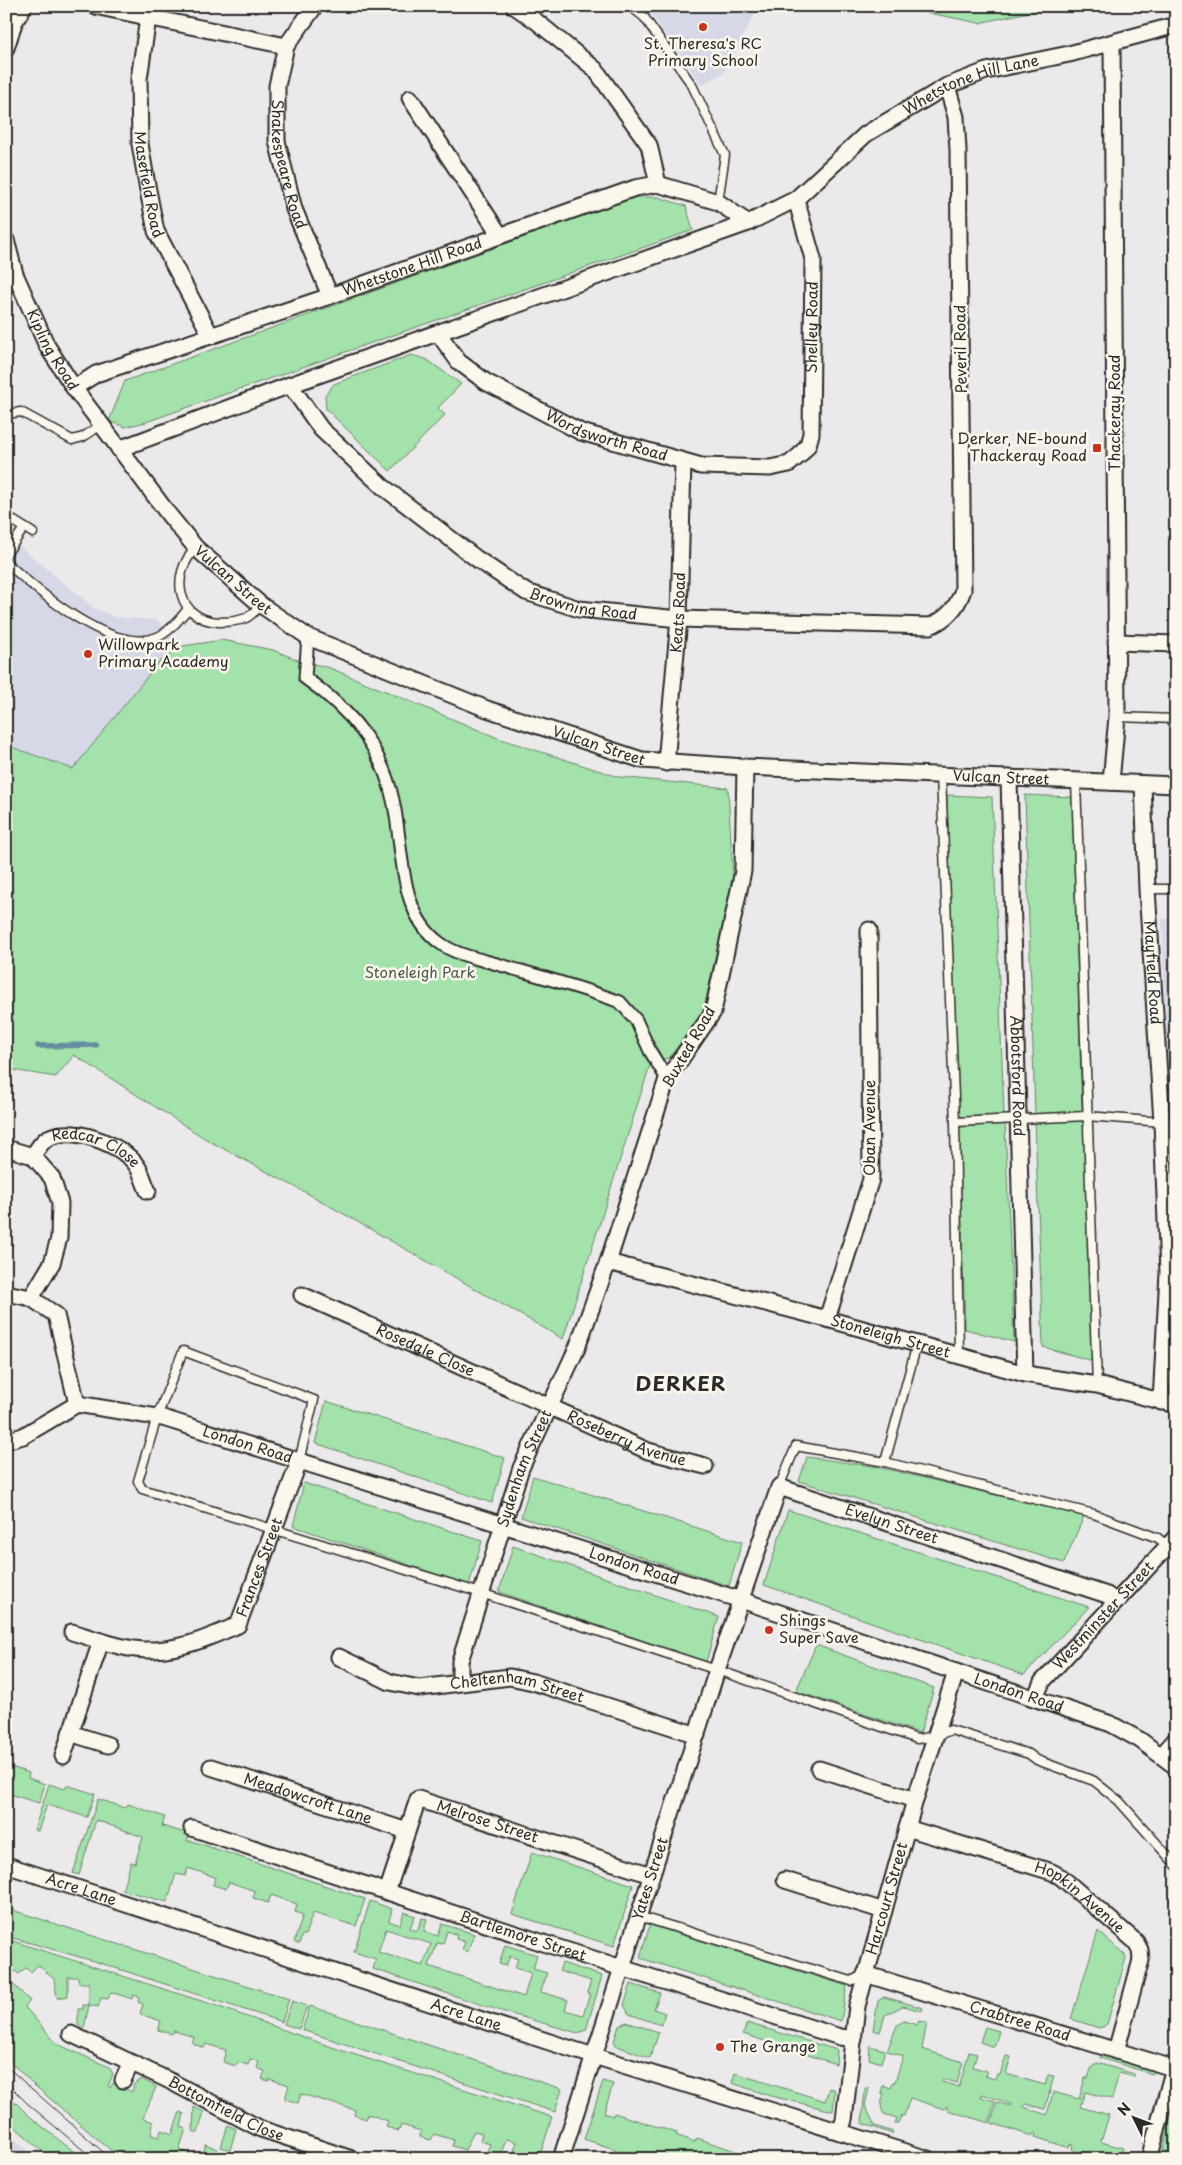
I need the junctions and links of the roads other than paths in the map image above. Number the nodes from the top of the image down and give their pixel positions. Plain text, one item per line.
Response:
1 (24, 6) edge
2 (95, 6) edge
3 (315, 6) edge
4 (514, 6) edge
5 (630, 6) edge
6 (148, 18) junction
7 (1176, 26) edge
8 (1112, 43) junction
9 (286, 46) junction
10 (6, 48) edge
11 (947, 86) junction
12 (410, 98) dead end
13 (658, 184) junction
14 (796, 199) junction
15 (718, 202) junction
16 (748, 223) junction
17 (500, 235) junction
18 (6, 240) edge
19 (330, 296) junction
20 (438, 333) junction
21 (211, 336) junction
22 (290, 384) junction
23 (74, 388) junction
24 (6, 414) edge
25 (101, 425) junction
26 (119, 449) junction
27 (800, 455) joint
28 (683, 461) junction
29 (6, 516) edge
30 (24, 528) junction
31 (33, 533) dead end
32 (196, 548) junction
33 (6, 554) edge
34 (6, 562) edge
35 (261, 605) junction
36 (188, 609) junction
37 (953, 611) joint
38 (679, 619) junction
39 (308, 637) junction
40 (1116, 642) junction
41 (1176, 644) edge
42 (1117, 717) junction
43 (1176, 719) edge
44 (666, 763) junction
45 (745, 767) junction
46 (941, 775) junction
47 (1009, 778) junction
48 (1076, 781) junction
49 (1111, 782) junction
50 (1143, 784) junction
51 (1176, 785) edge
52 (1147, 889) junction
53 (1176, 889) edge
54 (869, 930) dead end
55 (667, 1078) junction
56 (1087, 1116) junction
57 (1018, 1118) junction
58 (955, 1122) junction
59 (1162, 1122) junction
60 (6, 1148) edge
61 (33, 1156) junction
62 (148, 1191) dead end
63 (608, 1262) junction
64 (1172, 1273) edge
65 (6, 1293) edge
66 (302, 1295) dead end
67 (31, 1298) junction
68 (827, 1319) junction
69 (917, 1344) junction
70 (960, 1355) junction
71 (1025, 1374) junction
72 (1097, 1386) junction
73 (1168, 1403) edge
74 (77, 1404) junction
75 (550, 1406) junction
76 (158, 1417) junction
77 (6, 1441) edge
78 (299, 1462) junction
79 (885, 1462) junction
80 (705, 1466) dead end
81 (779, 1487) junction
82 (502, 1526) junction
83 (274, 1529) junction
84 (1172, 1542) edge
85 (481, 1593) junction
86 (741, 1600) junction
87 (1115, 1601) junction
88 (72, 1632) dead end
89 (100, 1641) junction
90 (339, 1657) dead end
91 (717, 1670) junction
92 (956, 1672) junction
93 (460, 1682) junction
94 (1035, 1698) junction
95 (70, 1732) junction
96 (697, 1735) junction
97 (936, 1736) junction
98 (1176, 1739) edge
99 (108, 1745) dead end
100 (1162, 1755) junction
101 (63, 1756) dead end
102 (211, 1767) dead end
103 (1176, 1767) edge
104 (820, 1769) dead end
105 (915, 1800) junction
106 (192, 1828) dead end
107 (907, 1828) junction
108 (407, 1831) junction
109 (6, 1865) edge
110 (1176, 1865) edge
111 (651, 1875) junction
112 (784, 1880) dead end
113 (387, 1892) junction
114 (884, 1911) junction
115 (638, 1916) junction
116 (622, 1967) junction
117 (865, 1974) junction
118 (71, 2034) dead end
119 (854, 2039) junction
120 (1116, 2050) junction
121 (594, 2056) junction
122 (131, 2063) junction
123 (1175, 2069) edge
124 (123, 2080) dead end
125 (840, 2132) junction
126 (882, 2152) edge
127 (352, 2159) edge
128 (561, 2159) edge
129 (928, 2159) edge
130 (1149, 2159) edge

1 - 10 street
2 - 6 street
3 - 9 street, Shakespeare Road
4 - 13 street
5 - 15 lane
6 - 9 street
6 - 21 street, Masefield Road
7 - 8 street, Whetstone Hill Lane
8 - 11 street, Whetstone Hill Lane
8 - 40 street, Thackeray Road
9 - 19 street, Shakespeare Road
11 - 14 street, Whetstone Hill Lane
11 - 37 street, Peveril Road
12 - 17 street
13 - 15 street, Whetstone Hill Road
13 - 17 street, Whetstone Hill Road
14 - 16 street
14 - 27 street, Shelley Road
15 - 16 street, Whetstone Hill Road
16 - 20 street
17 - 19 street, Whetstone Hill Road
18 - 23 street, Kipling Road
19 - 21 street, Whetstone Hill Road
20 - 22 street
20 - 28 street, Wordsworth Road
21 - 23 street, Whetstone Hill Road
22 - 26 street
22 - 38 street, Browning Road
23 - 25 street, Kipling Road
24 - 25 lane
25 - 26 street, Kipling Road
26 - 32 street, Vulcan Street
27 - 28 street, Wordsworth Road
28 - 38 street, Keats Road
29 - 30 lane
30 - 31 lane
30 - 33 lane
32 - 35 street, Vulcan Street
32 - 36 lane
34 - 36 lane
35 - 36 lane
35 - 39 street, Vulcan Street
37 - 38 street, Browning Road
38 - 44 street, Keats Road
39 - 44 street, Vulcan Street
39 - 55 street
40 - 41 street
40 - 42 street, Thackeray Road
42 - 43 lane
42 - 49 street, Thackeray Road
44 - 45 street, Vulcan Street
45 - 46 street, Vulcan Street
45 - 55 street, Buxted Road
46 - 47 street, Vulcan Street
46 - 58 lane
47 - 48 street, Vulcan Street
47 - 57 street, Abbotsford Road
48 - 49 street, Vulcan Street
48 - 56 lane
49 - 50 street, Vulcan Street
50 - 51 street, Vulcan Street
50 - 52 street, Mayfield Road
52 - 53 lane
52 - 59 street, Mayfield Road
54 - 68 street, Oban Avenue
55 - 63 street, Buxted Road
56 - 57 lane
56 - 59 lane
56 - 72 lane
57 - 58 lane
57 - 71 street, Abbotsford Road
58 - 70 lane
59 - 64 street, Mayfield Road
60 - 61 street
61 - 62 street, Redcar Close
61 - 67 street
63 - 68 street, Stoneleigh Street
63 - 75 street, Sydenham Street
64 - 73 street, Mayfield Road
65 - 67 street
66 - 75 street, Rosedale Close
67 - 74 street
68 - 69 street, Stoneleigh Street
69 - 70 street, Stoneleigh Street
69 - 79 lane
70 - 71 street, Stoneleigh Street
71 - 72 street, Stoneleigh Street
72 - 73 street, Stoneleigh Street
74 - 76 street, London Road
74 - 77 street
75 - 80 street, Roseberry Avenue
75 - 82 street, Sydenham Street
76 - 78 street, London Road
76 - 78 lane
76 - 83 lane
78 - 82 street, London Road
78 - 83 street, Frances Street
79 - 81 lane
79 - 84 lane
81 - 86 street
81 - 87 street, Evelyn Street
82 - 85 street, Sydenham Street
82 - 86 street, London Road
83 - 85 lane
83 - 89 street, Frances Street
84 - 87 street, Westminster Street
85 - 91 lane
85 - 93 street, Sydenham Street
86 - 91 street, Yates Street
86 - 92 street, London Road
87 - 94 street, Westminster Street
88 - 89 street, Frances Street
89 - 95 street
90 - 93 street, Cheltenham Street
91 - 96 street, Yates Street
91 - 97 lane
92 - 94 street, London Road
92 - 97 street, Harcourt Street
93 - 96 street, Cheltenham Street
94 - 100 street, London Road
95 - 99 street
95 - 101 street
96 - 111 street, Yates Street
97 - 105 street, Harcourt Street
97 - 110 lane
98 - 100 street
100 - 103 street, London Road
102 - 108 street, Meadowcroft Lane
104 - 105 street
105 - 107 street, Harcourt Street
106 - 113 street, Bartlemore Street
107 - 114 street, Harcourt Street
107 - 120 street, Hopkin Avenue
108 - 111 street, Melrose Street
108 - 113 street, Melrose Street
109 - 121 street, Acre Lane
111 - 115 street, Yates Street
112 - 114 street
113 - 116 street, Bartlemore Street
114 - 117 street, Harcourt Street
115 - 116 street, Yates Street
115 - 117 lane
116 - 119 street, Bartlemore Street
116 - 121 street, Yates Street
117 - 119 street, Harcourt Street
117 - 120 street, Crabtree Road
118 - 122 street, Bottomfield Close
119 - 125 street, Harcourt Street
120 - 123 street, Crabtree Road
121 - 125 street, Acre Lane
121 - 128 street, Yates Street
122 - 124 street
122 - 127 street, Bottomfield Close
123 - 130 street
125 - 126 street, Acre Lane
126 - 129 street, Acre Lane

